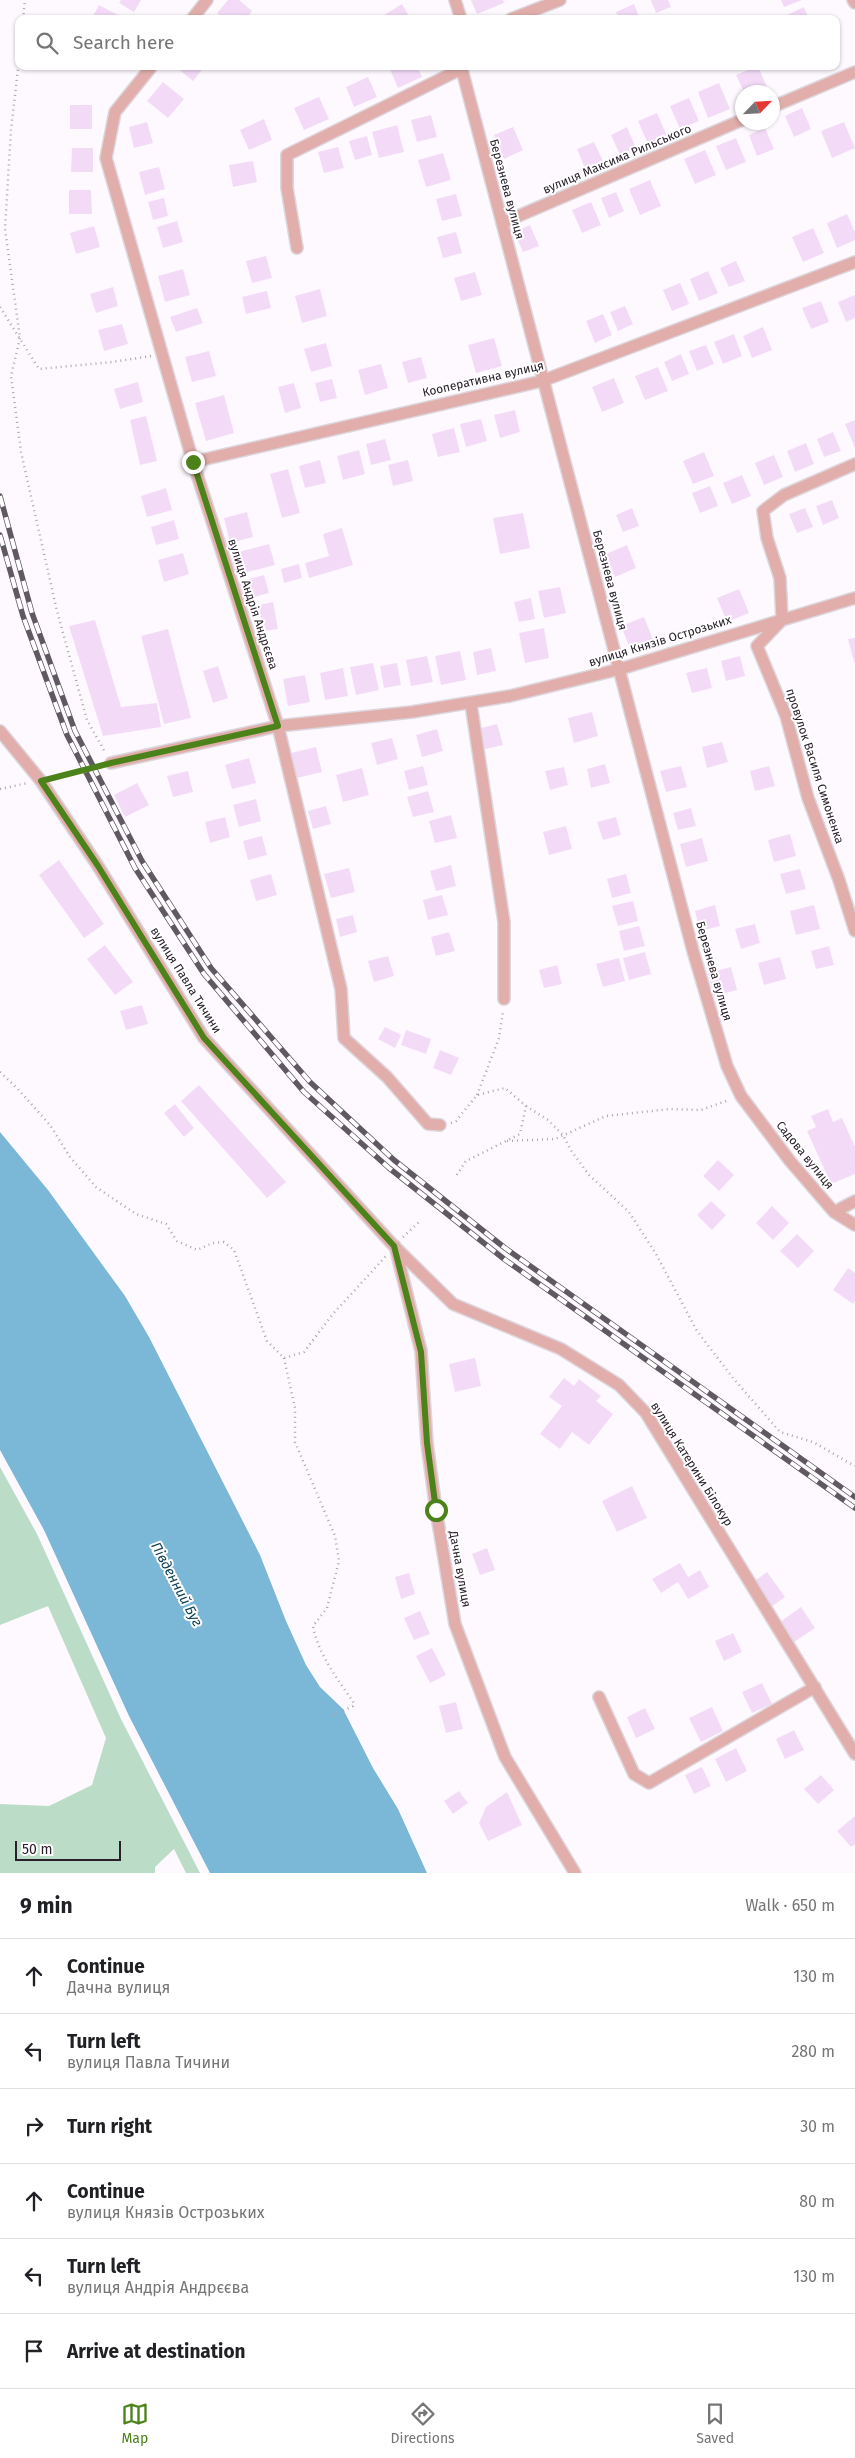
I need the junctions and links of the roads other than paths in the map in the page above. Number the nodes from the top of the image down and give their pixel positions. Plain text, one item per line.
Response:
1 (207, 0) edge
2 (455, 0) edge
3 (560, 0) edge
4 (195, 15) edge
5 (459, 15) edge
6 (521, 15) edge
7 (149, 70) edge
8 (457, 70) edge
9 (462, 70) edge
10 (855, 72) edge
11 (780, 104) edge
12 (735, 123) edge
13 (502, 223) junction
14 (297, 248) dead end
15 (855, 262) edge
16 (542, 381) junction
17 (193, 462) junction
18 (855, 464) edge
19 (855, 598) edge
20 (782, 620) junction
21 (620, 669) junction
22 (471, 704) junction
23 (278, 726) junction
24 (0, 731) edge
25 (111, 763) road end
26 (855, 931) edge
27 (504, 999) road end
28 (741, 1096) joint
29 (440, 1125) road end
30 (855, 1201) edge
31 (834, 1212) junction
32 (855, 1225) edge
33 (394, 1246) junction
34 (815, 1688) junction
35 (599, 1697) dead end
36 (855, 1754) edge
37 (575, 1873) edge

1 - 4 street
2 - 5 street
3 - 6 street
7 - 17 street, вулиця Андрія Андрєєва
8 - 14 street, Березнева вулиця
9 - 13 street, Березнева вулиця
10 - 11 street
12 - 13 street, вулиця Максима Рильського
13 - 16 street, Березнева вулиця
15 - 16 street, Кооперативна вулиця
16 - 17 street, Кооперативна вулиця
16 - 21 street, Березнева вулиця
17 - 23 street, вулиця Андрія Андрєєва
18 - 20 street
19 - 20 street, вулиця Князів Острозьких
20 - 21 street, вулиця Князів Острозьких
20 - 26 street, провулок Василя Симоненка
21 - 22 street, вулиця Князів Острозьких
21 - 28 street, Березнева вулиця
22 - 23 street, вулиця Князів Острозьких
22 - 27 street
23 - 25 street, вулиця Князів Острозьких
23 - 29 street, вулиця Андрія Андрєєва
24 - 33 street, вулиця Павла Тичини
28 - 31 street, Садова вулиця
30 - 31 street
31 - 32 street, Садова вулиця
33 - 34 street, вулиця Катерини Білокур
33 - 37 street, Дачна вулиця
34 - 35 street
34 - 36 street, вулиця Катерини Білокур

